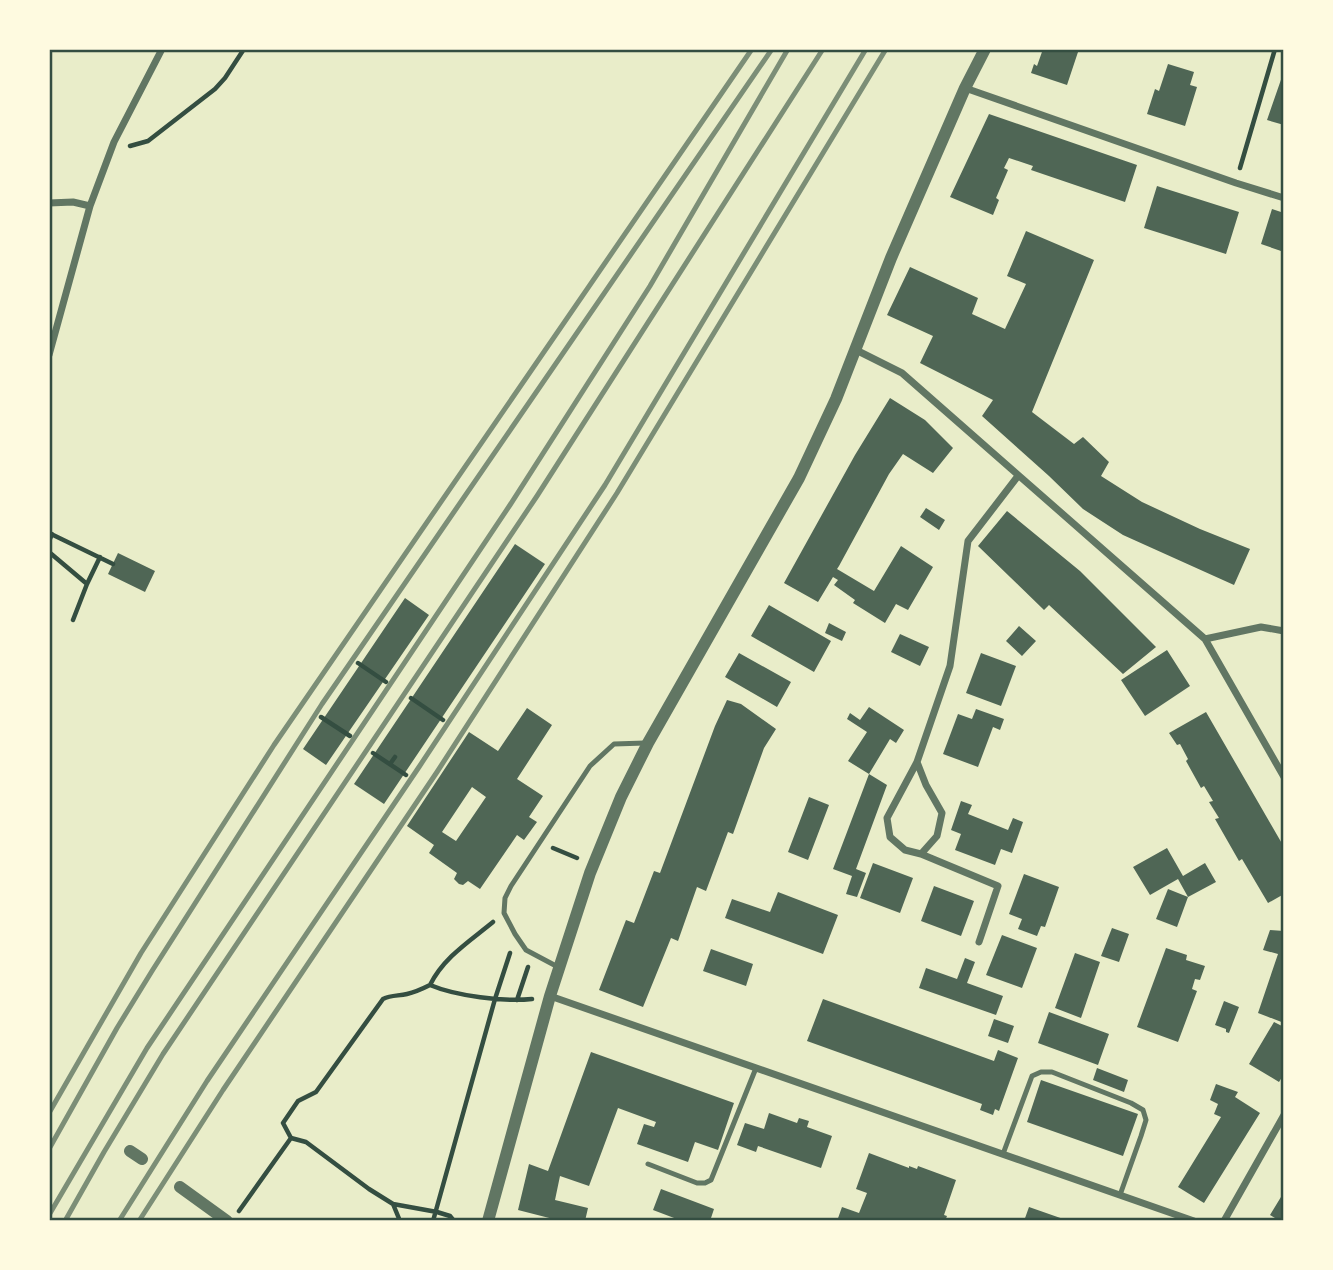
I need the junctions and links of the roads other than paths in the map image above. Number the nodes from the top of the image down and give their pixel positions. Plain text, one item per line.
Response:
1 (162, 49) edge
2 (985, 49) edge
3 (965, 88) junction
4 (1284, 198) edge
5 (49, 203) edge
6 (90, 206) junction
7 (856, 350) junction
8 (49, 355) edge
9 (1018, 476) junction
10 (1284, 631) edge
11 (1205, 639) junction
12 (648, 743) junction
13 (917, 762) junction
14 (1284, 777) edge
15 (920, 854) junction
16 (979, 942) dead end
17 (559, 968) junction
18 (550, 996) junction
19 (756, 1068) junction
20 (1284, 1115) edge
21 (130, 1151) dead end
22 (1003, 1154) junction
23 (142, 1159) dead end
24 (648, 1164) dead end
25 (180, 1187) dead end
26 (1120, 1195) junction
27 (227, 1221) edge
28 (488, 1221) edge
29 (1194, 1221) edge
30 (1224, 1221) edge

1 - 6 street
2 - 3 street
3 - 4 street
3 - 7 street
5 - 6 street
6 - 8 street
7 - 9 street
7 - 12 street
9 - 11 street
9 - 13 street
10 - 11 street
11 - 14 street
12 - 17 street
12 - 17 lane
13 - 15 street
13 - 15 street
15 - 16 street
17 - 18 street
18 - 19 street
18 - 28 street
19 - 22 street
19 - 24 lane
20 - 30 street
21 - 23 street
22 - 26 street
22 - 26 lane
25 - 27 street
26 - 29 street

